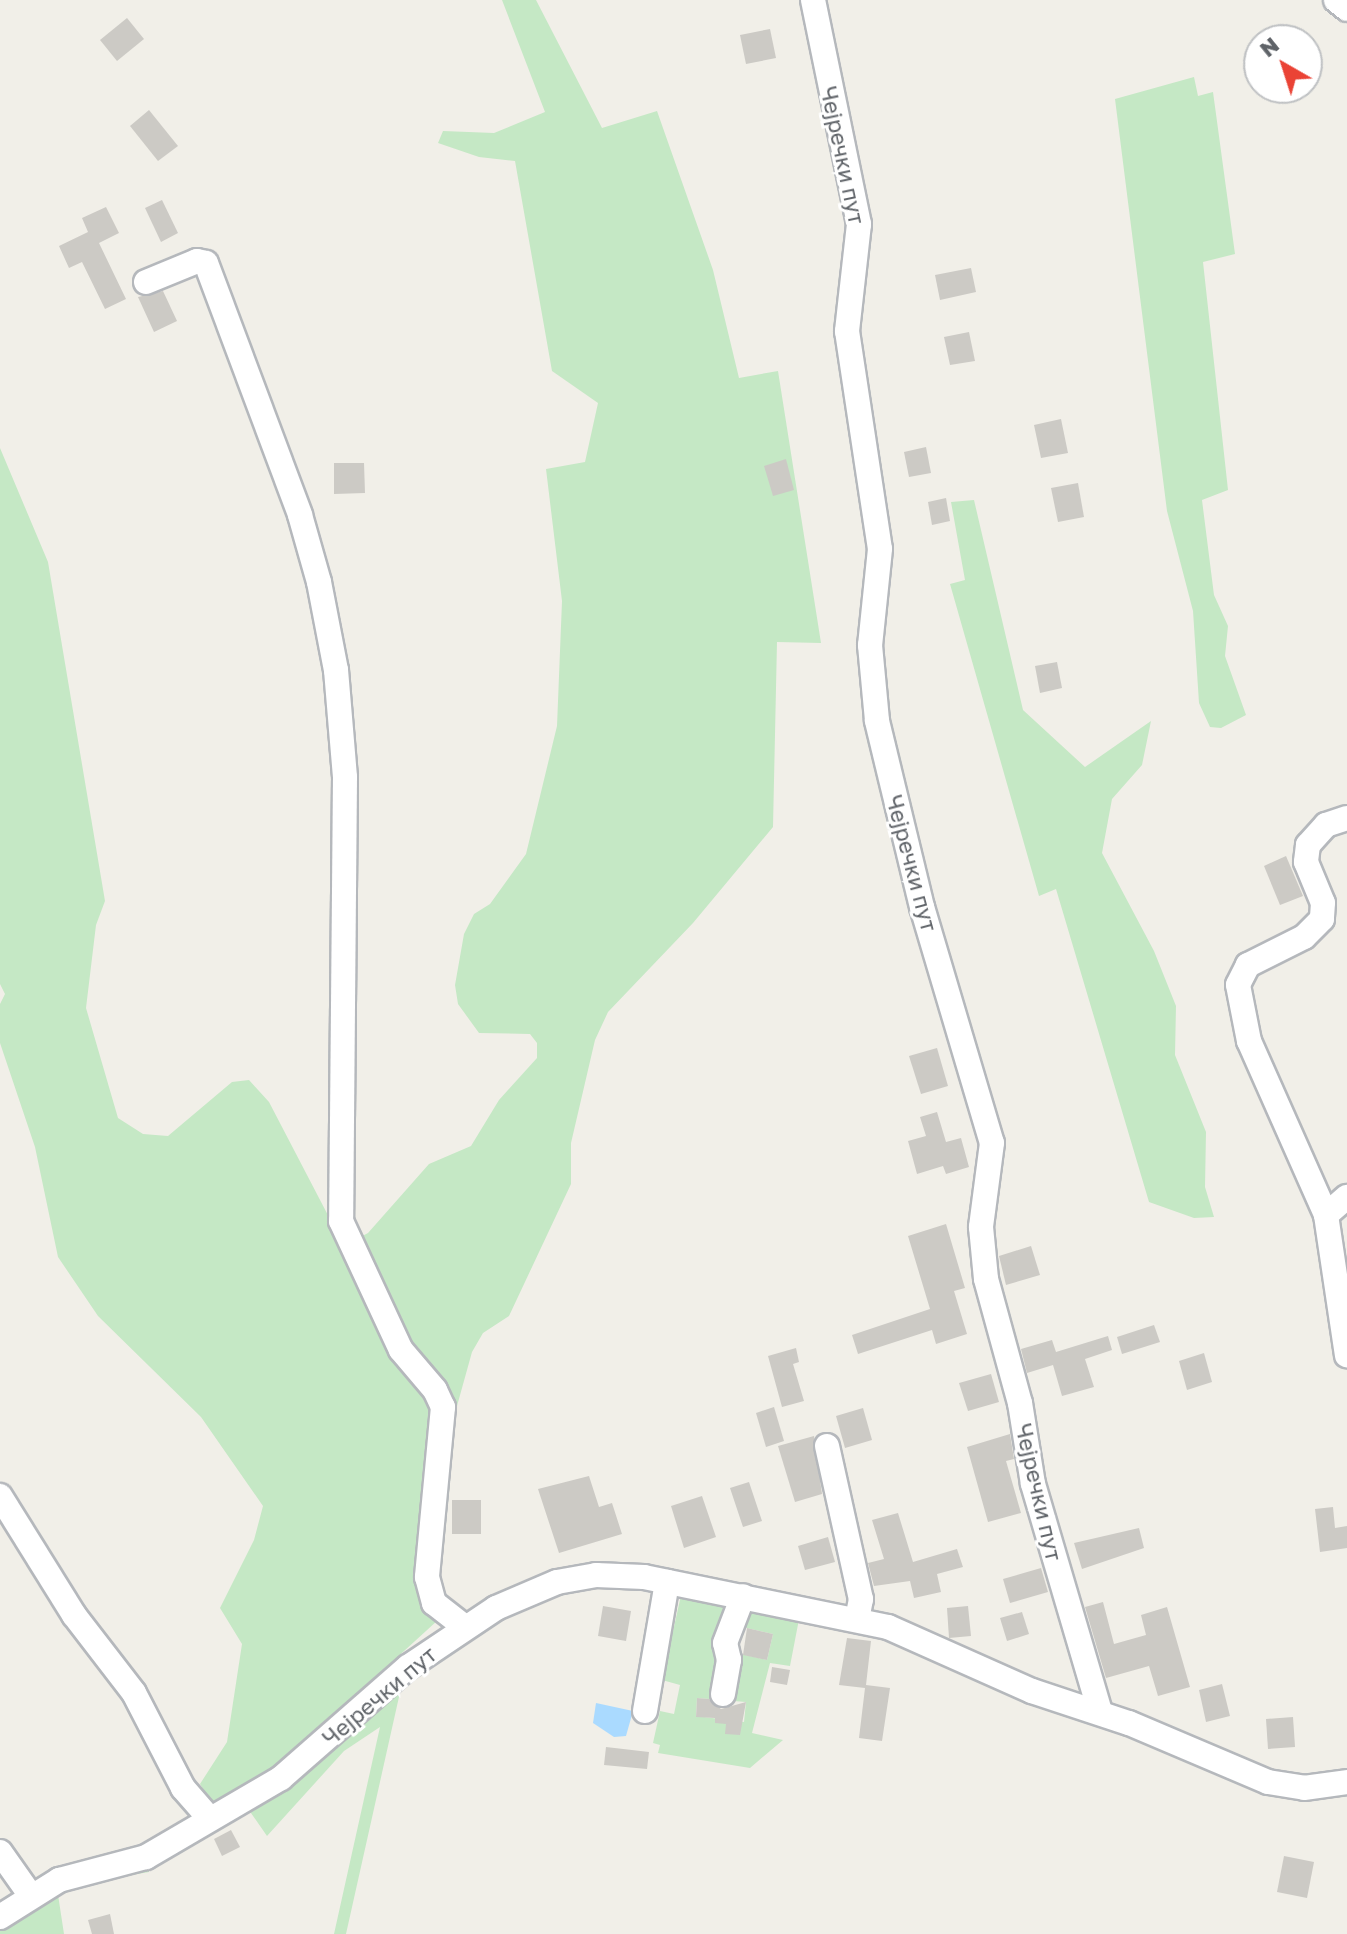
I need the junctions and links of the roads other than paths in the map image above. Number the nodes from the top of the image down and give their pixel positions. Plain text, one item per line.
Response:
1 (813, 0) edge
2 (1336, 0) edge
3 (1347, 9) edge
4 (146, 282) dead end
5 (1347, 818) edge
6 (1347, 1197) edge
7 (1326, 1215) junction
8 (1347, 1355) edge
9 (827, 1446) dead end
10 (0, 1496) edge
11 (667, 1582) junction
12 (743, 1596) junction
13 (857, 1620) junction
14 (465, 1627) junction
15 (723, 1694) dead end
16 (645, 1711) dead end
17 (1100, 1712) junction
18 (1347, 1782) edge
19 (210, 1819) junction
20 (0, 1852) edge
21 (31, 1896) junction
22 (0, 1917) edge

1 - 17 street, Чејречки пут
2 - 3 street
4 - 14 street
5 - 7 street
6 - 7 street
7 - 8 street
9 - 13 street
10 - 19 street
11 - 12 street, Чејречки пут
11 - 14 street, Чејречки пут
11 - 16 street
12 - 13 street, Чејречки пут
12 - 15 street
13 - 17 street, Чејречки пут
14 - 19 street, Чејречки пут
17 - 18 street, Чејречки пут
19 - 21 street, Чејречки пут
20 - 21 street
21 - 22 street, Чејречки пут

